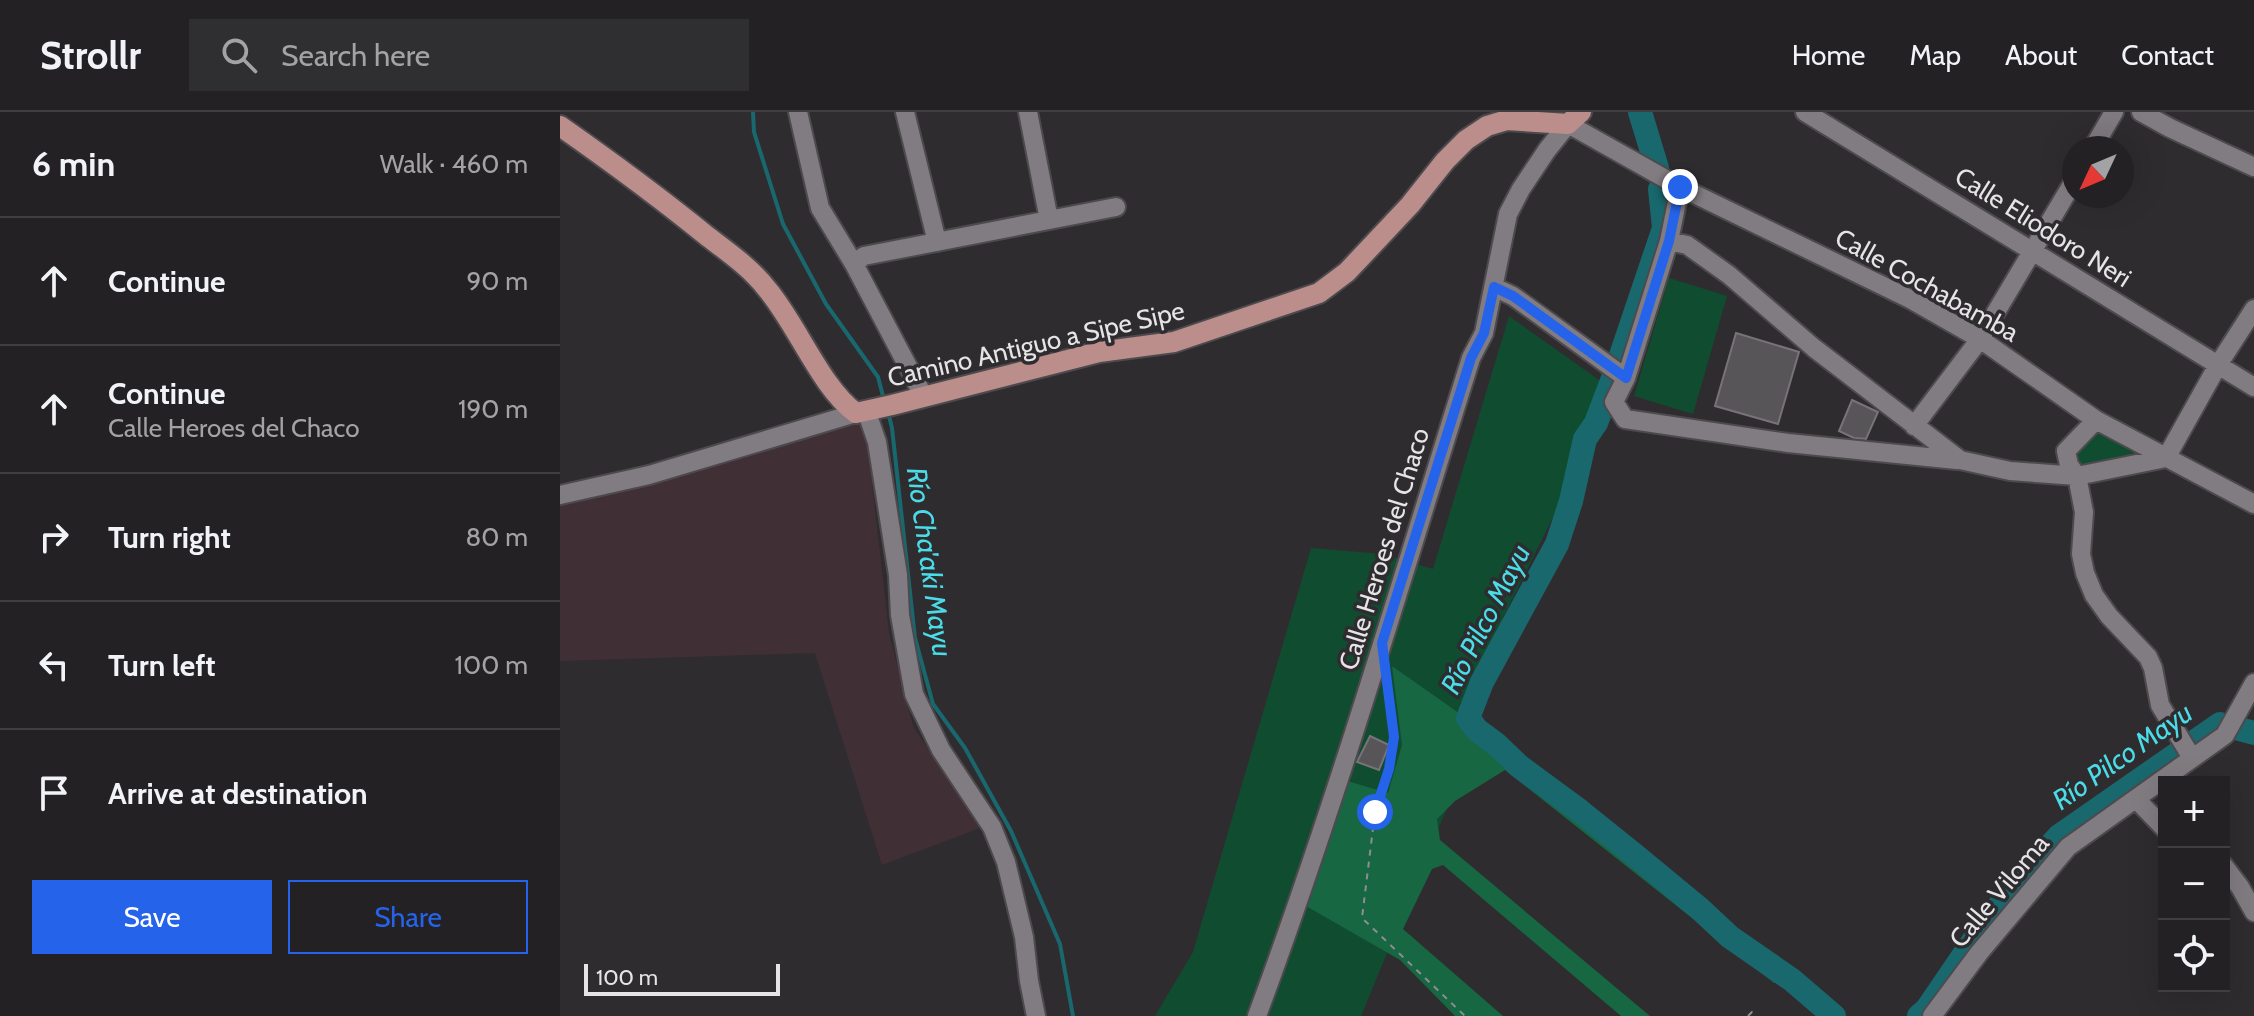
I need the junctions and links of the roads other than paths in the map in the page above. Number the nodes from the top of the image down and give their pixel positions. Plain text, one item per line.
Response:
1 (798, 112) edge
2 (905, 112) edge
3 (1028, 112) edge
4 (1805, 112) edge
5 (2114, 112) edge
6 (2141, 112) edge
7 (1574, 118) edge
8 (2174, 120) edge
9 (560, 126) edge
10 (2100, 136) edge
11 (2254, 167) edge
12 (1680, 187) junction
13 (2062, 202) edge
14 (1116, 207) dead end
15 (1049, 220) junction
16 (1669, 241) junction
17 (937, 242) junction
18 (2034, 251) junction
19 (854, 264) junction
20 (1494, 287) junction
21 (2254, 309) edge
22 (1980, 339) junction
23 (2218, 365) junction
24 (1626, 378) junction
25 (2254, 387) edge
26 (924, 397) junction
27 (871, 409) junction
28 (2096, 420) junction
29 (1914, 426) junction
30 (2166, 458) junction
31 (1960, 460) junction
32 (2077, 476) junction
33 (560, 495) edge
34 (2254, 504) edge
35 (2254, 683) edge
36 (2188, 751) junction
37 (2136, 799) junction
38 (2158, 822) edge
39 (2230, 874) edge
40 (2254, 912) edge
41 (1036, 1016) edge
42 (1257, 1016) edge
43 (1932, 1016) edge

1 - 19 street
2 - 17 street
3 - 15 street
4 - 18 street, Calle Eliodoro Neri
5 - 10 street
6 - 8 street
7 - 12 street, Calle Cochabamba
7 - 20 street, Calle Heroes del Chaco
7 - 26 main road, Camino Antiguo a Sipe Sipe
8 - 11 street
9 - 27 main road
12 - 16 street
12 - 22 street, Calle Cochabamba
13 - 18 street
14 - 15 street
15 - 17 street
16 - 24 street
16 - 29 street
17 - 19 street
18 - 22 street
18 - 23 street, Calle Eliodoro Neri
19 - 26 street
20 - 24 street
20 - 42 street, Calle Heroes del Chaco
21 - 23 street
22 - 28 street, Calle Cochabamba
22 - 29 street
23 - 25 street, Calle Eliodoro Neri
23 - 30 street
24 - 31 street
26 - 27 main road, Camino Antiguo a Sipe Sipe
27 - 33 street
27 - 41 street
28 - 30 street, Calle Cochabamba
28 - 32 street
29 - 31 street
30 - 32 street
30 - 34 street, Calle Cochabamba
31 - 32 street
32 - 36 street
35 - 36 street, Calle Viloma
36 - 37 street, Calle Viloma
37 - 38 street
37 - 43 street, Calle Viloma
39 - 40 street

